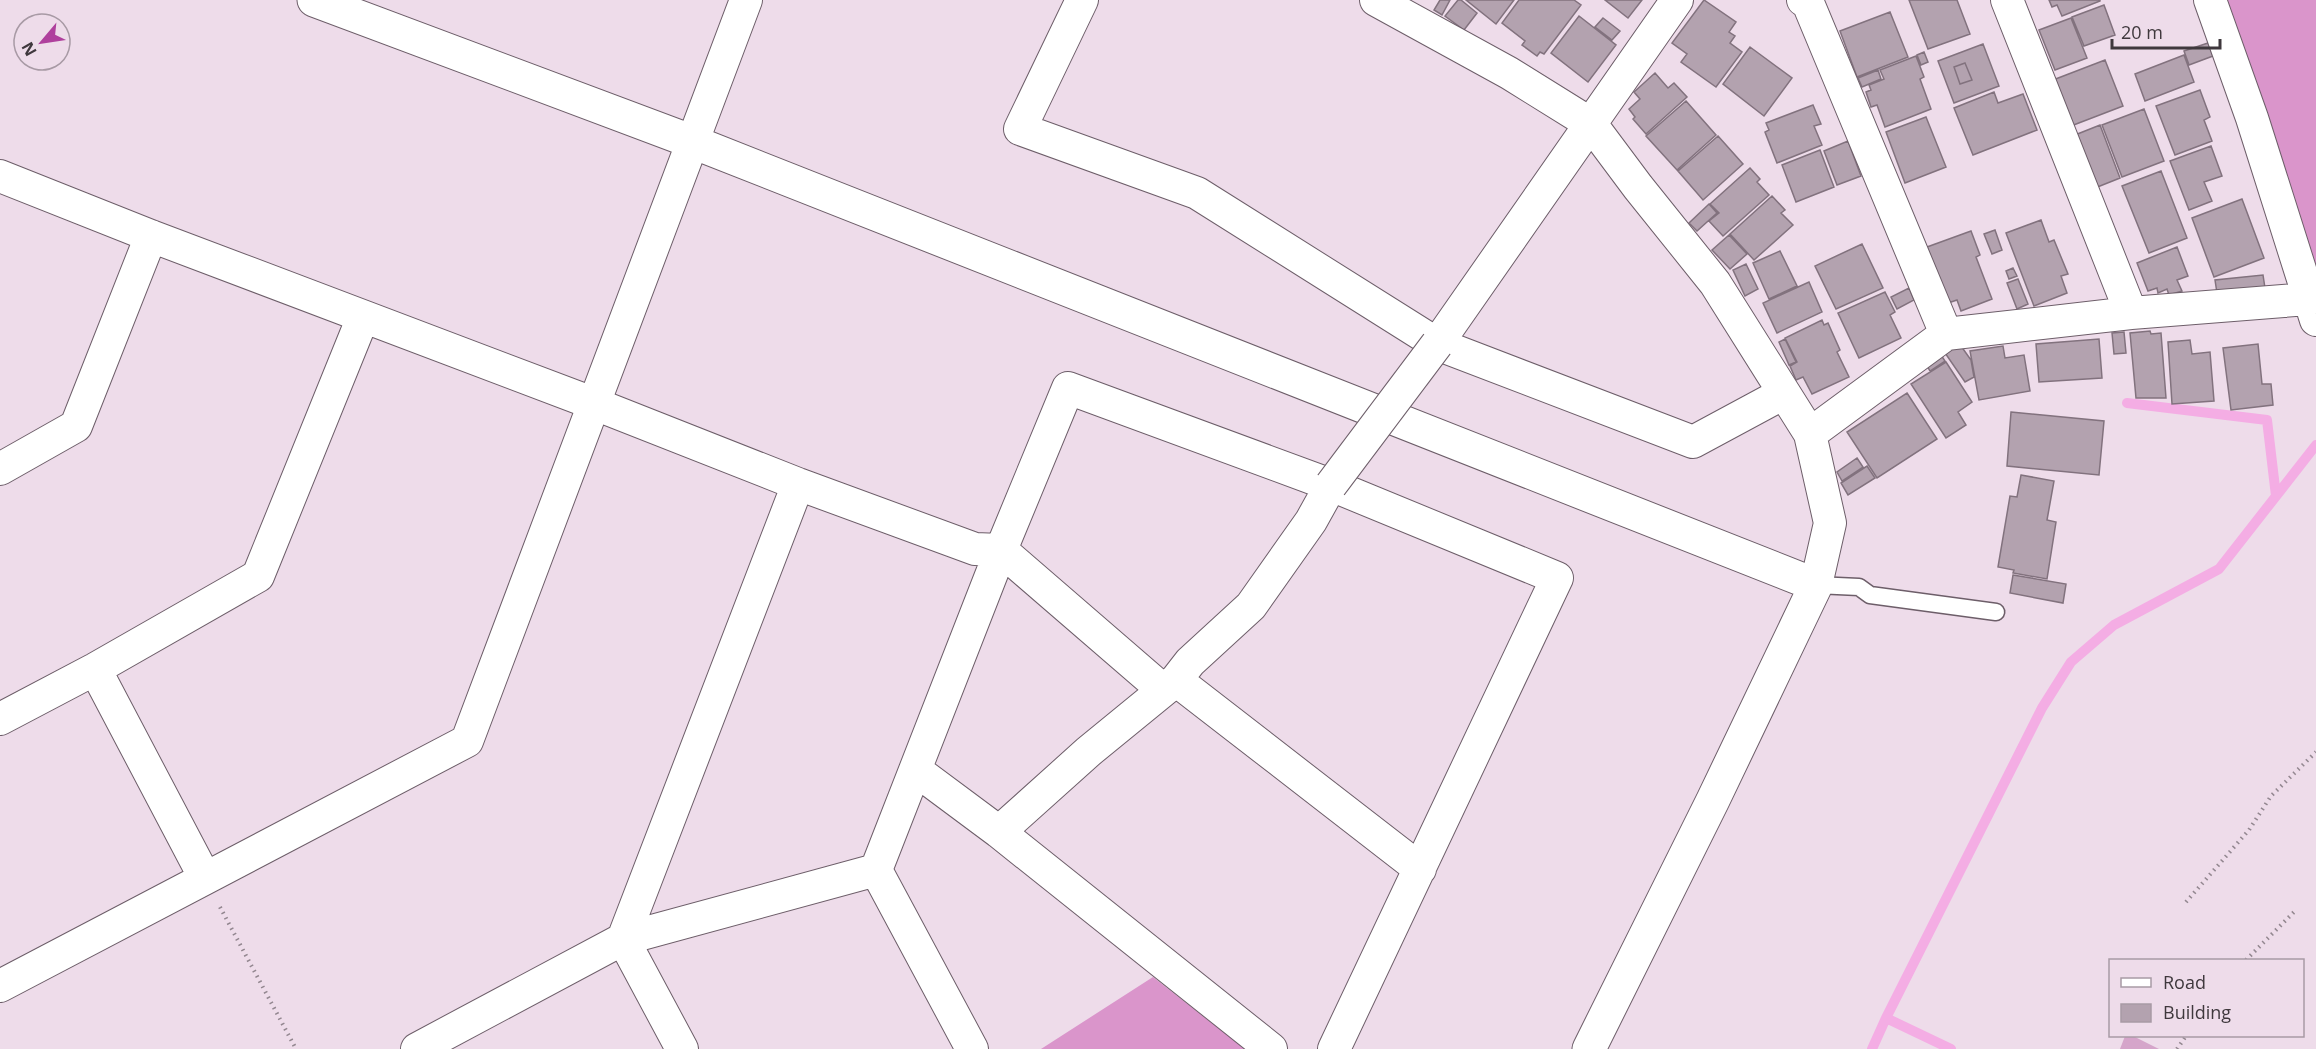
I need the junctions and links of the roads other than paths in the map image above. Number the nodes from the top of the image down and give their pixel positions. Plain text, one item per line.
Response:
1 (314, 0) edge
2 (746, 0) edge
3 (1082, 0) edge
4 (1376, 0) edge
5 (1677, 0) edge
6 (1803, 0) edge
7 (2007, 0) edge
8 (2210, 0) edge
9 (1591, 124) junction
10 (693, 142) junction
11 (0, 176) edge
12 (151, 236) junction
13 (2312, 309) edge
14 (2131, 313) junction
15 (363, 317) junction
16 (1946, 334) junction
17 (1437, 344) junction
18 (1784, 393) junction
19 (596, 404) junction
20 (1810, 434) junction
21 (0, 469) edge
22 (798, 484) junction
23 (1331, 485) junction
24 (1001, 550) junction
25 (1816, 585) junction
26 (1996, 612) dead end
27 (95, 669) junction
28 (1170, 685) junction
29 (0, 719) edge
30 (916, 771) junction
31 (999, 831) junction
32 (1419, 869) junction
33 (876, 870) junction
34 (205, 878) junction
35 (623, 939) junction
36 (0, 986) edge
37 (417, 1049) edge
38 (682, 1049) edge
39 (972, 1049) edge
40 (1271, 1049) edge
41 (1334, 1049) edge
42 (1589, 1049) edge

1 - 10 street
2 - 10 street
3 - 17 street
4 - 9 street
5 - 9 street
6 - 16 street
7 - 14 street
8 - 13 street
9 - 17 street
9 - 18 street
10 - 19 street
10 - 25 street
11 - 12 street
12 - 15 street
12 - 21 street
13 - 14 street
14 - 16 street
15 - 19 street
15 - 27 street
16 - 20 street
17 - 18 street
17 - 23 street, bridge
18 - 20 street
19 - 22 street
19 - 34 street
20 - 25 street
22 - 24 street
22 - 35 street
23 - 24 street
23 - 28 street
23 - 32 street
24 - 28 street
24 - 30 street
25 - 26 lane
25 - 42 street
27 - 29 street
27 - 34 street
28 - 31 street
28 - 32 street
30 - 31 street
30 - 33 street
31 - 40 street
32 - 41 street
33 - 35 street
33 - 39 street
34 - 36 street
35 - 37 street
35 - 38 street

